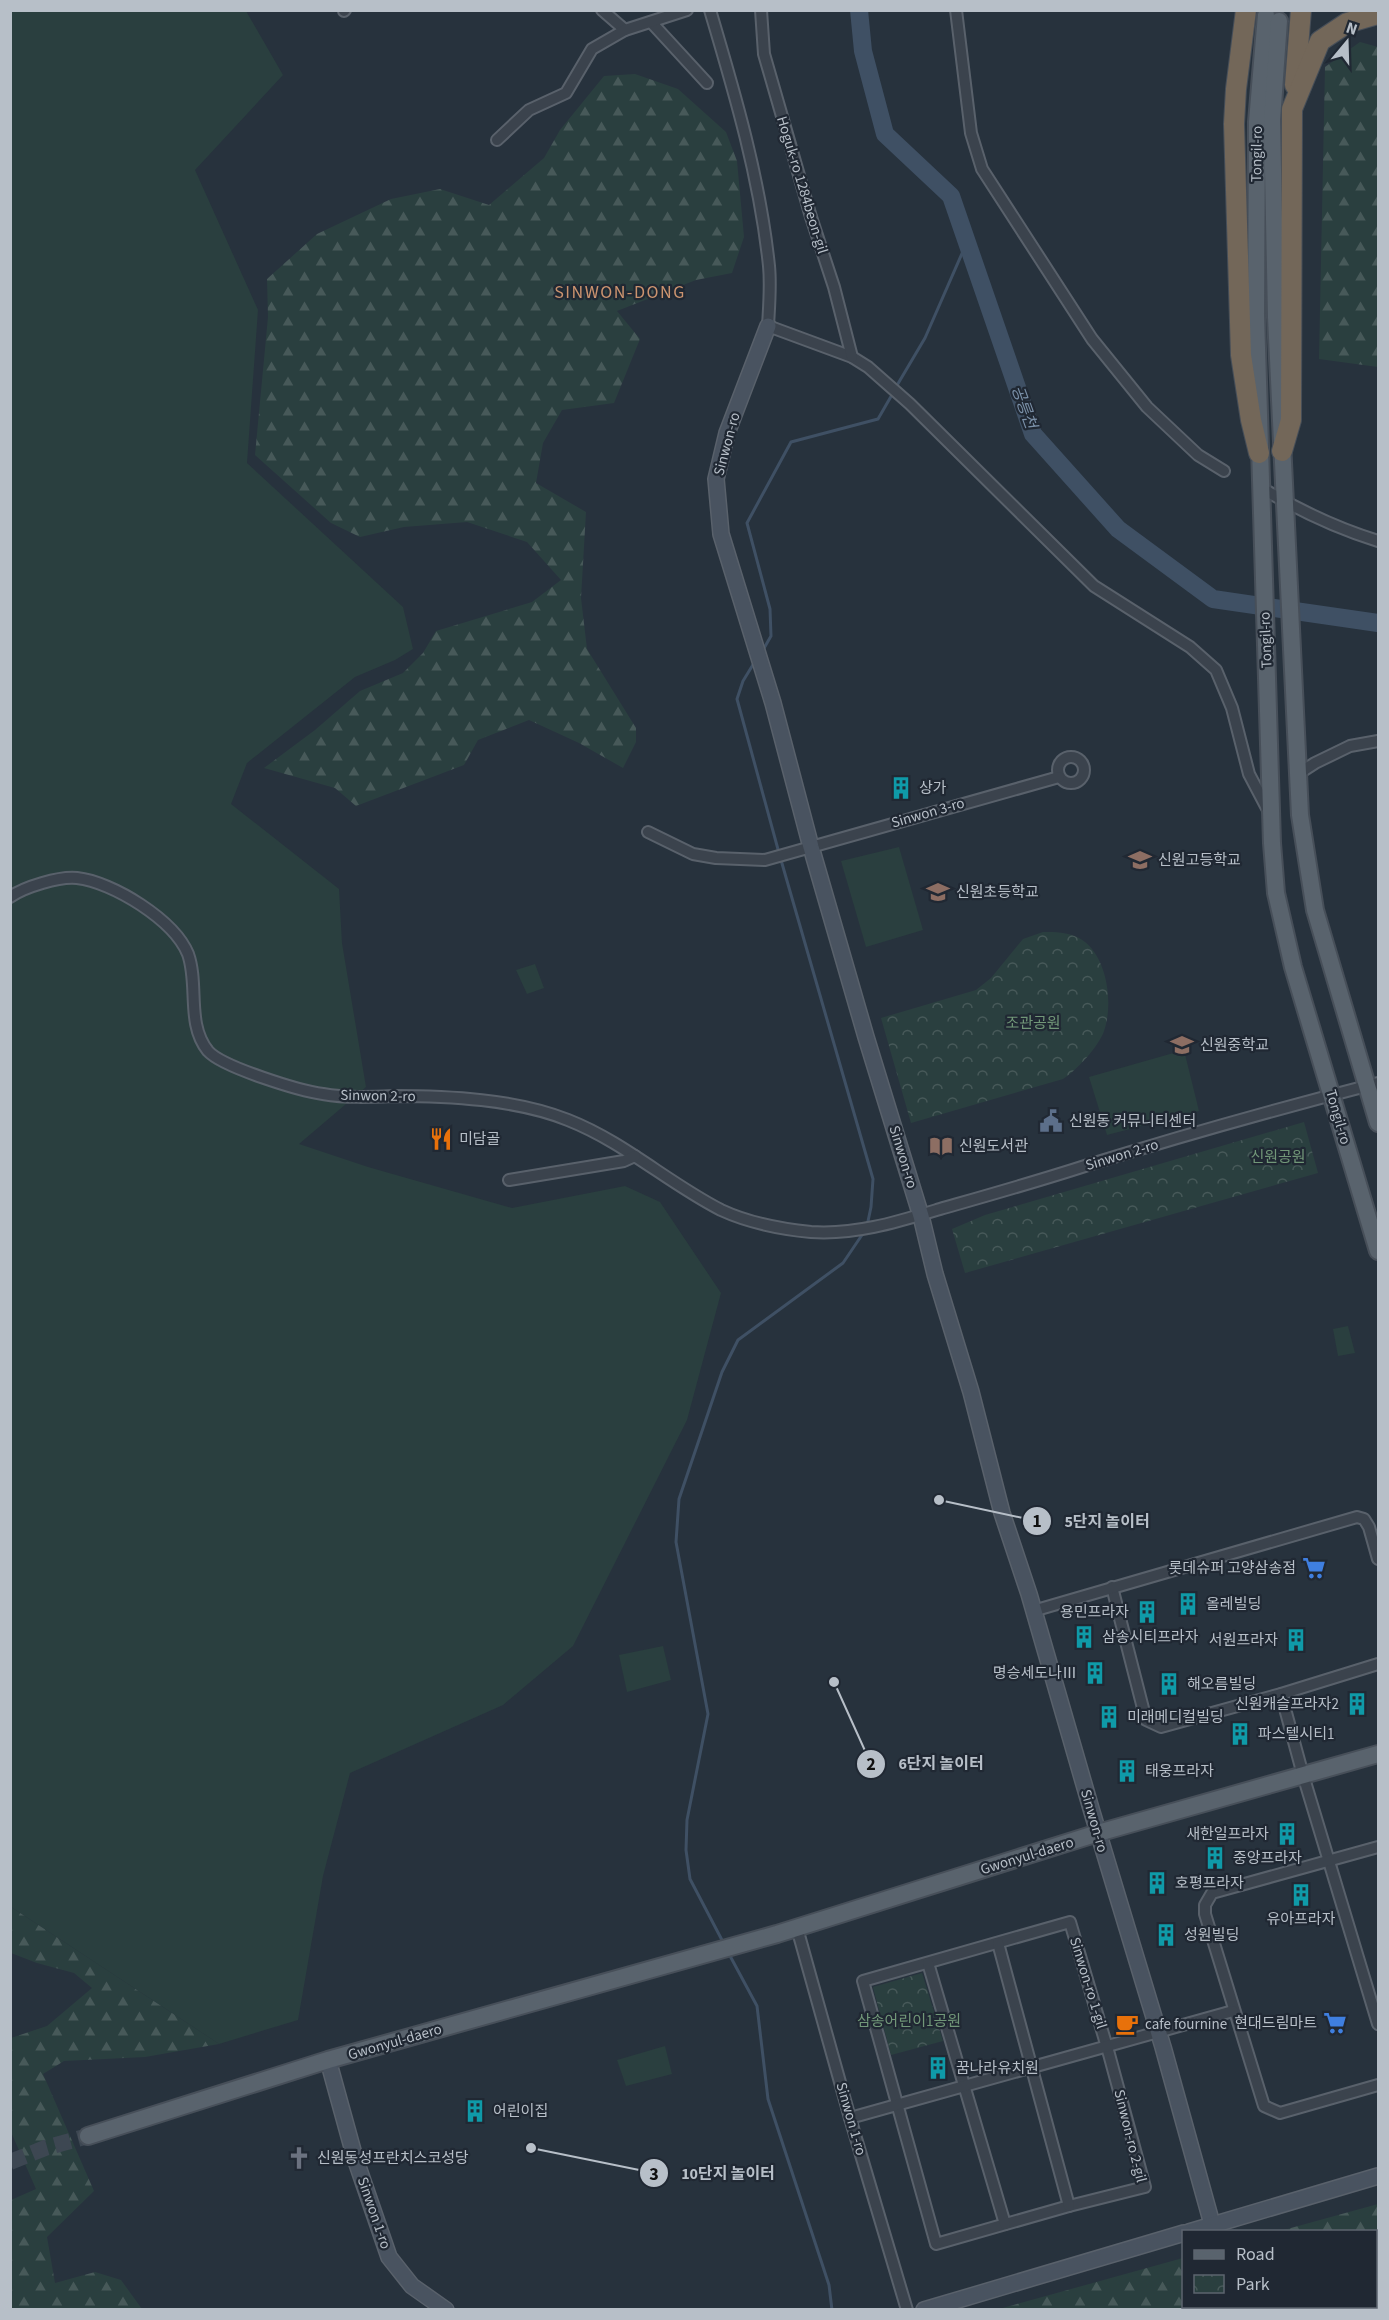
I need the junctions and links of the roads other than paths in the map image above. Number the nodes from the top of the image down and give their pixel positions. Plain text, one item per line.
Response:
1 (602, 10) edge
2 (687, 10) edge
3 (710, 10) edge
4 (761, 10) edge
5 (956, 10) edge
6 (1239, 10) edge
7 (1246, 10) edge
8 (1301, 10) edge
9 (1378, 14) edge
10 (651, 22) junction
11 (625, 30) junction
12 (707, 83) dead end
13 (1236, 89) junction
14 (1292, 109) junction
15 (497, 140) dead end
16 (768, 326) junction
17 (852, 357) junction
18 (1282, 451) junction
19 (1259, 453) junction
20 (1224, 471) dead end
21 (1260, 487) junction
22 (1285, 502) junction
23 (1378, 541) edge
24 (1378, 741) edge
25 (1298, 774) junction
26 (1059, 777) dead end
27 (1271, 816) junction
28 (648, 832) dead end
29 (804, 849) junction
30 (10, 897) edge
31 (1373, 1084) edge
32 (1331, 1095) junction
33 (1378, 1123) edge
34 (635, 1156) junction
35 (509, 1180) dead end
36 (921, 1216) junction
37 (1378, 1251) edge
38 (1378, 1559) edge
39 (1112, 1587) junction
40 (1033, 1611) junction
41 (1378, 1665) edge
42 (1281, 1694) junction
43 (1378, 1754) edge
44 (1303, 1775) junction
45 (1098, 1833) junction
46 (1378, 1847) edge
47 (1329, 1860) junction
48 (797, 1928) junction
49 (998, 1943) junction
50 (928, 1963) junction
51 (1233, 2011) junction
52 (1378, 2024) edge
53 (1157, 2031) junction
54 (1107, 2045) junction
55 (328, 2060) junction
56 (1032, 2066) junction
57 (964, 2085) junction
58 (1378, 2085) edge
59 (897, 2104) junction
60 (850, 2118) junction
61 (88, 2136) tunnel mouth
62 (1378, 2176) edge
63 (1069, 2206) junction
64 (1005, 2224) junction
65 (1212, 2224) junction
66 (1195, 2230) edge
67 (1182, 2234) edge
68 (446, 2310) edge
69 (907, 2310) edge
70 (924, 2310) edge

1 - 11 street
2 - 10 street
3 - 16 street
4 - 17 street, Hoguk-ro 1284beon-gil
5 - 20 street
6 - 13 highway
7 - 13 highway
8 - 14 highway
9 - 14 highway
10 - 11 street
10 - 12 street
11 - 15 street
13 - 19 highway
14 - 18 highway
16 - 17 street
16 - 29 street, Sinwon-ro
17 - 27 street
18 - 19 main road, Tongil-ro
18 - 22 main road, Tongil-ro
19 - 21 main road, Tongil-ro
21 - 22 street
21 - 27 main road, Tongil-ro
22 - 23 street
22 - 25 main road, Tongil-ro
24 - 25 street
25 - 31 main road, Tongil-ro
26 - 29 street, Sinwon 3-ro
27 - 32 main road, Tongil-ro
28 - 29 street, Sinwon 3-ro
29 - 36 street, Sinwon-ro
30 - 34 street, Sinwon 2-ro
31 - 32 street, Sinwon 2-ro
31 - 33 main road, Tongil-ro
32 - 36 street, Sinwon 2-ro
32 - 37 main road, Tongil-ro
34 - 35 street
34 - 36 street, Sinwon 2-ro
36 - 40 street, Sinwon-ro
38 - 39 street
39 - 40 street
39 - 42 street
40 - 45 street, Sinwon-ro
41 - 42 street
42 - 44 street
43 - 44 main road, Gwonyul-daero
44 - 45 main road, Gwonyul-daero
44 - 47 street
45 - 48 main road, Gwonyul-daero
45 - 53 street, Sinwon-ro
46 - 47 street
47 - 51 street
47 - 52 street
48 - 55 main road, Gwonyul-daero
48 - 60 street, Sinwon 1-ro
49 - 50 street, Sinwon-ro 1-gil
49 - 54 street, Sinwon-ro 1-gil
49 - 56 street
50 - 57 street
50 - 59 street, Sinwon-ro 1-gil
51 - 53 street
51 - 58 street
53 - 54 street
53 - 65 street, Sinwon-ro
54 - 56 street
54 - 63 street, Sinwon-ro 2-gil
55 - 61 main road, Gwonyul-daero
55 - 68 street, Sinwon 1-ro
56 - 57 street
56 - 63 street
57 - 59 street
57 - 64 street
59 - 60 street
59 - 64 street, Sinwon-ro 2-gil
60 - 69 street, Sinwon 1-ro
62 - 65 street
63 - 64 street, Sinwon-ro 2-gil
65 - 66 street
67 - 70 street

